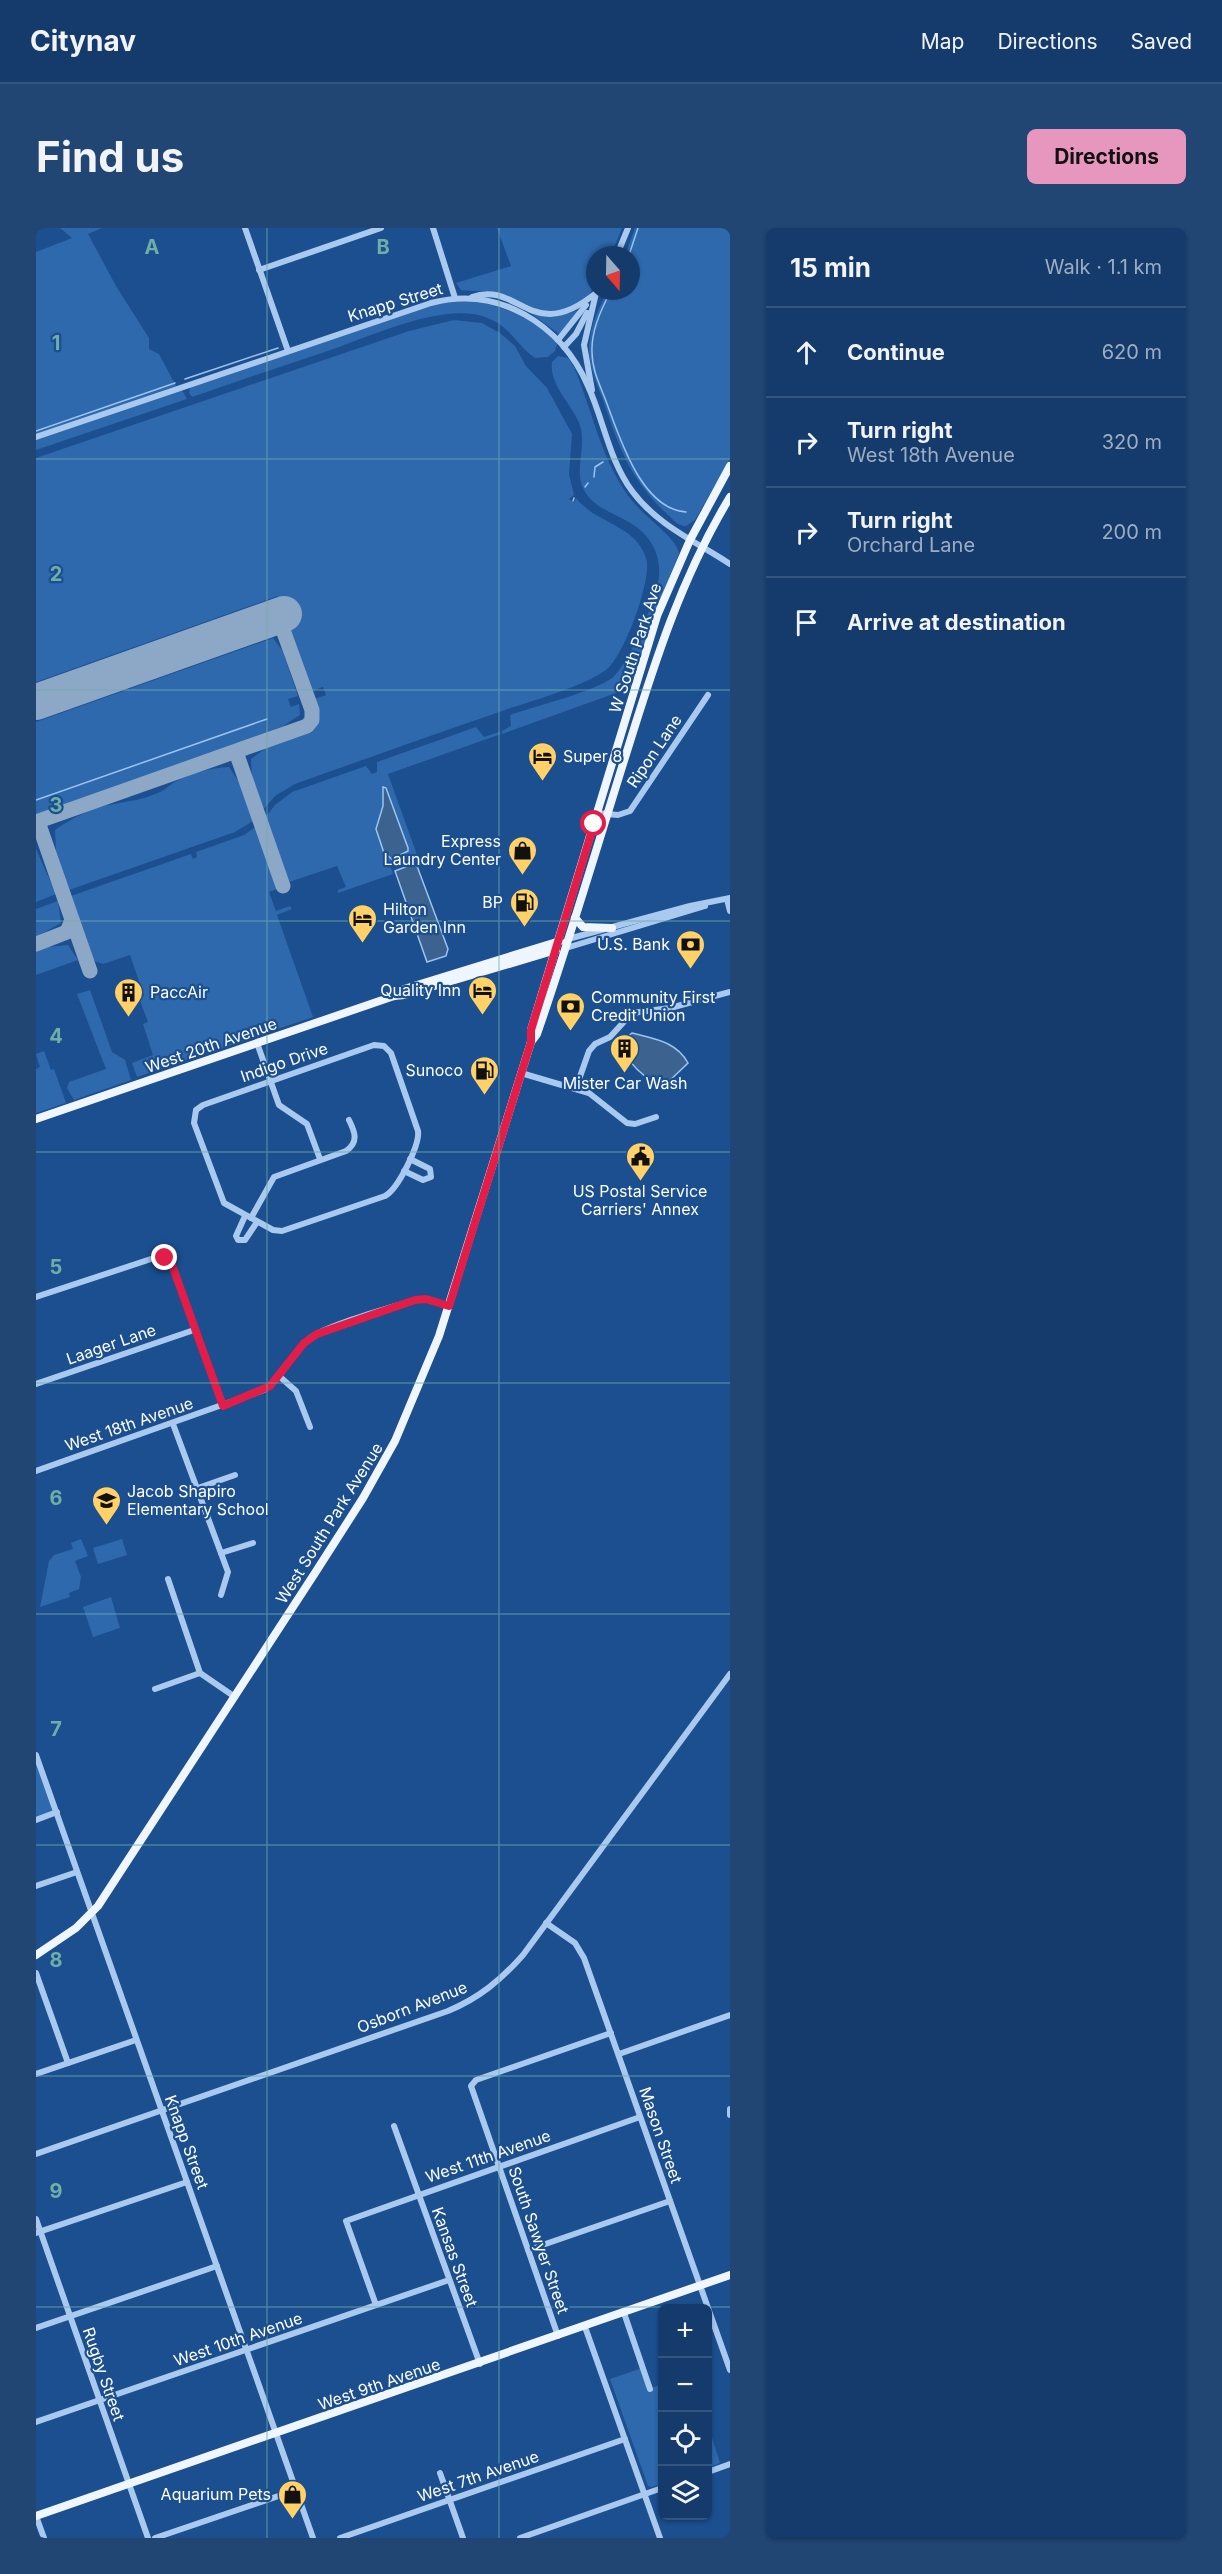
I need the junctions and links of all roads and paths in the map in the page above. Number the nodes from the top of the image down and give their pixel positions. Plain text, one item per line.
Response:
1 (245, 228) edge
2 (381, 228) edge
3 (433, 228) edge
4 (628, 228) edge
5 (621, 246) edge
6 (259, 270) junction
7 (455, 298) junction
8 (468, 298) junction
9 (587, 300) edge
10 (590, 300) edge
11 (593, 300) edge
12 (595, 300) edge
13 (558, 340) junction
14 (564, 346) junction
15 (288, 351) junction
16 (592, 396) junction
17 (36, 437) edge
18 (730, 466) edge
19 (730, 497) edge
20 (690, 540) junction
21 (701, 547) junction
22 (730, 564) edge
23 (708, 695) dead end
24 (597, 813) junction
25 (606, 815) junction
26 (587, 847) joint
27 (596, 849) joint
28 (728, 898) edge
29 (714, 902) junction
30 (730, 911) edge
31 (575, 918) junction
32 (612, 928) junction
33 (558, 942) junction
34 (567, 944) junction
35 (555, 951) junction
36 (530, 958) junction
37 (547, 977) junction
38 (730, 992) edge
39 (394, 996) junction
40 (531, 1042) junction
41 (257, 1043) junction
42 (521, 1073) junction
43 (269, 1081) junction
44 (576, 1088) junction
45 (656, 1117) dead end
46 (36, 1119) edge
47 (349, 1120) dead end
48 (320, 1159) junction
49 (410, 1159) junction
50 (404, 1171) junction
51 (251, 1218) junction
52 (36, 1297) edge
53 (449, 1306) junction
54 (194, 1330) junction
55 (279, 1376) junction
56 (36, 1384) edge
57 (223, 1406) junction
58 (173, 1424) junction
59 (310, 1427) dead end
60 (36, 1471) edge
61 (235, 1475) dead end
62 (198, 1488) junction
63 (253, 1543) dead end
64 (221, 1553) junction
65 (168, 1579) dead end
66 (221, 1595) dead end
67 (200, 1673) junction
68 (730, 1674) edge
69 (155, 1689) dead end
70 (235, 1697) junction
71 (36, 1755) edge
72 (57, 1812) junction
73 (36, 1820) edge
74 (77, 1872) junction
75 (36, 1886) edge
76 (92, 1913) junction
77 (546, 1923) junction
78 (36, 1954) edge
79 (36, 1973) edge
80 (730, 2015) edge
81 (611, 2033) junction
82 (136, 2040) junction
83 (619, 2054) junction
84 (68, 2063) junction
85 (36, 2074) edge
86 (730, 2109) edge
87 (162, 2110) junction
88 (730, 2115) edge
89 (640, 2116) junction
90 (394, 2126) dead end
91 (36, 2154) edge
92 (499, 2167) junction
93 (187, 2182) junction
94 (418, 2195) junction
95 (670, 2201) junction
96 (36, 2219) edge
97 (38, 2232) edge
98 (528, 2250) junction
99 (217, 2266) junction
100 (730, 2275) edge
101 (449, 2280) junction
102 (700, 2286) junction
103 (376, 2305) junction
104 (624, 2313) junction
105 (70, 2317) junction
106 (585, 2326) junction
107 (36, 2328) edge
108 (558, 2336) junction
109 (246, 2350) junction
110 (480, 2364) junction
111 (730, 2370) edge
112 (650, 2389) dead end
113 (99, 2400) junction
114 (36, 2422) edge
115 (276, 2434) junction
116 (625, 2439) junction
117 (730, 2464) edge
118 (712, 2471) edge
119 (440, 2473) dead end
120 (128, 2484) junction
121 (296, 2490) junction
122 (658, 2490) edge
123 (645, 2494) junction
124 (450, 2500) junction
125 (36, 2516) edge
126 (44, 2538) edge
127 (148, 2538) edge
128 (155, 2538) edge
129 (312, 2538) edge
130 (340, 2538) edge
131 (463, 2538) edge
132 (520, 2538) edge
133 (660, 2538) edge

1 - 6 street
2 - 6 street
3 - 7 street
4 - 5 street
6 - 15 street
7 - 8 street, Knapp Street
7 - 15 street, Knapp Street
8 - 9 street
8 - 13 street, Knapp Street
10 - 13 street
11 - 14 street
12 - 16 street
13 - 14 street, Knapp Street
14 - 16 street, Knapp Street
15 - 17 street, Knapp Street
16 - 20 street, Knapp Street
18 - 20 main road, W South Park Ave
19 - 21 main road, W South Park Ave
20 - 21 street, Knapp Street
20 - 24 main road, W South Park Ave
21 - 22 street, Knapp Street
21 - 25 main road, W South Park Ave
23 - 25 street, Ripon Lane
24 - 25 street
24 - 26 main road, W South Park Ave
25 - 27 main road, W South Park Ave
26 - 33 main road, West South Park Avenue
27 - 31 main road, West South Park Avenue
28 - 29 street, West 20th Avenue
28 - 30 street
29 - 32 street, West 20th Avenue
29 - 34 street, West 20th Avenue
31 - 32 main road
31 - 34 main road, West South Park Avenue
32 - 34 street, West 20th Avenue
33 - 34 main road, West 20th Avenue
33 - 35 main road, West South Park Avenue
33 - 39 main road, West 20th Avenue
34 - 35 main road, West 20th Avenue
34 - 40 main road, West South Park Avenue
35 - 36 main road, West 20th Avenue
35 - 37 main road, West South Park Avenue
36 - 37 main road
36 - 39 main road, West 20th Avenue
37 - 40 main road, West South Park Avenue
38 - 44 street
39 - 41 main road, West 20th Avenue
40 - 42 main road, West South Park Avenue
41 - 43 street
41 - 46 main road, West 20th Avenue
42 - 44 street
42 - 53 main road, West South Park Avenue
43 - 48 street
43 - 49 street, Indigo Drive
43 - 51 street, Indigo Drive
44 - 45 street
47 - 48 street
48 - 51 street
49 - 50 street, Indigo Drive
49 - 50 street
50 - 51 street, Indigo Drive
52 - 54 street
53 - 55 street, West 18th Avenue
53 - 70 main road, West South Park Avenue
54 - 56 street, Laager Lane
54 - 57 street
55 - 57 street, West 18th Avenue
55 - 59 street
57 - 58 street, West 18th Avenue
58 - 60 street, West 18th Avenue
58 - 62 street
61 - 62 street
62 - 64 street
63 - 64 street
64 - 66 street
65 - 67 street
67 - 69 street
67 - 70 street
68 - 77 street, Osborn Avenue
70 - 76 main road, West South Park Avenue
71 - 72 street, Knapp Street
72 - 73 street
72 - 74 street, Knapp Street
74 - 75 street
74 - 76 street, Knapp Street
76 - 78 main road, West South Park Avenue
76 - 82 street, Knapp Street
77 - 81 street, Mason Street
77 - 87 street, Osborn Avenue
79 - 84 street
80 - 83 street
81 - 83 street, Mason Street
81 - 92 street, South Sawyer Street
82 - 84 street
82 - 87 street, Knapp Street
83 - 89 street, Mason Street
84 - 85 street
86 - 88 street
87 - 91 street, Osborn Avenue
87 - 93 street, Knapp Street
89 - 92 street, West 11th Avenue
89 - 95 street, Mason Street
90 - 94 street, Kansas Street
92 - 94 street, West 11th Avenue
92 - 98 street, South Sawyer Street
93 - 97 street
93 - 99 street, Knapp Street
94 - 101 street, Kansas Street
94 - 103 street, West 11th Avenue
95 - 98 street
95 - 102 street, Mason Street
96 - 97 street, Rugby Street
97 - 105 street, Rugby Street
98 - 108 street, South Sawyer Street
99 - 105 street
99 - 109 street, Knapp Street
100 - 102 main road, West 9th Avenue
101 - 103 street, West 10th Avenue
101 - 110 street, Kansas Street
102 - 104 main road, West 9th Avenue
102 - 111 street, Mason Street
103 - 109 street, West 10th Avenue
104 - 106 main road, West 9th Avenue
104 - 112 street
105 - 107 street
105 - 113 street, Rugby Street
106 - 108 main road, West 9th Avenue
106 - 116 street, South Sawyer Street
108 - 110 main road, West 9th Avenue
109 - 113 street, West 10th Avenue
109 - 115 street, Knapp Street
110 - 115 main road, West 9th Avenue
113 - 114 street, West 10th Avenue
113 - 120 street, Rugby Street
115 - 120 main road, West 9th Avenue
115 - 121 street, Knapp Street
116 - 123 street, South Sawyer Street
116 - 124 street, West 7th Avenue
117 - 118 street
119 - 124 street
120 - 125 main road, West 9th Avenue
120 - 127 street, Rugby Street
121 - 128 street
121 - 129 street, Knapp Street
122 - 123 street
123 - 132 street
123 - 133 street, South Sawyer Street
124 - 130 street, West 7th Avenue
124 - 131 street
125 - 126 street

